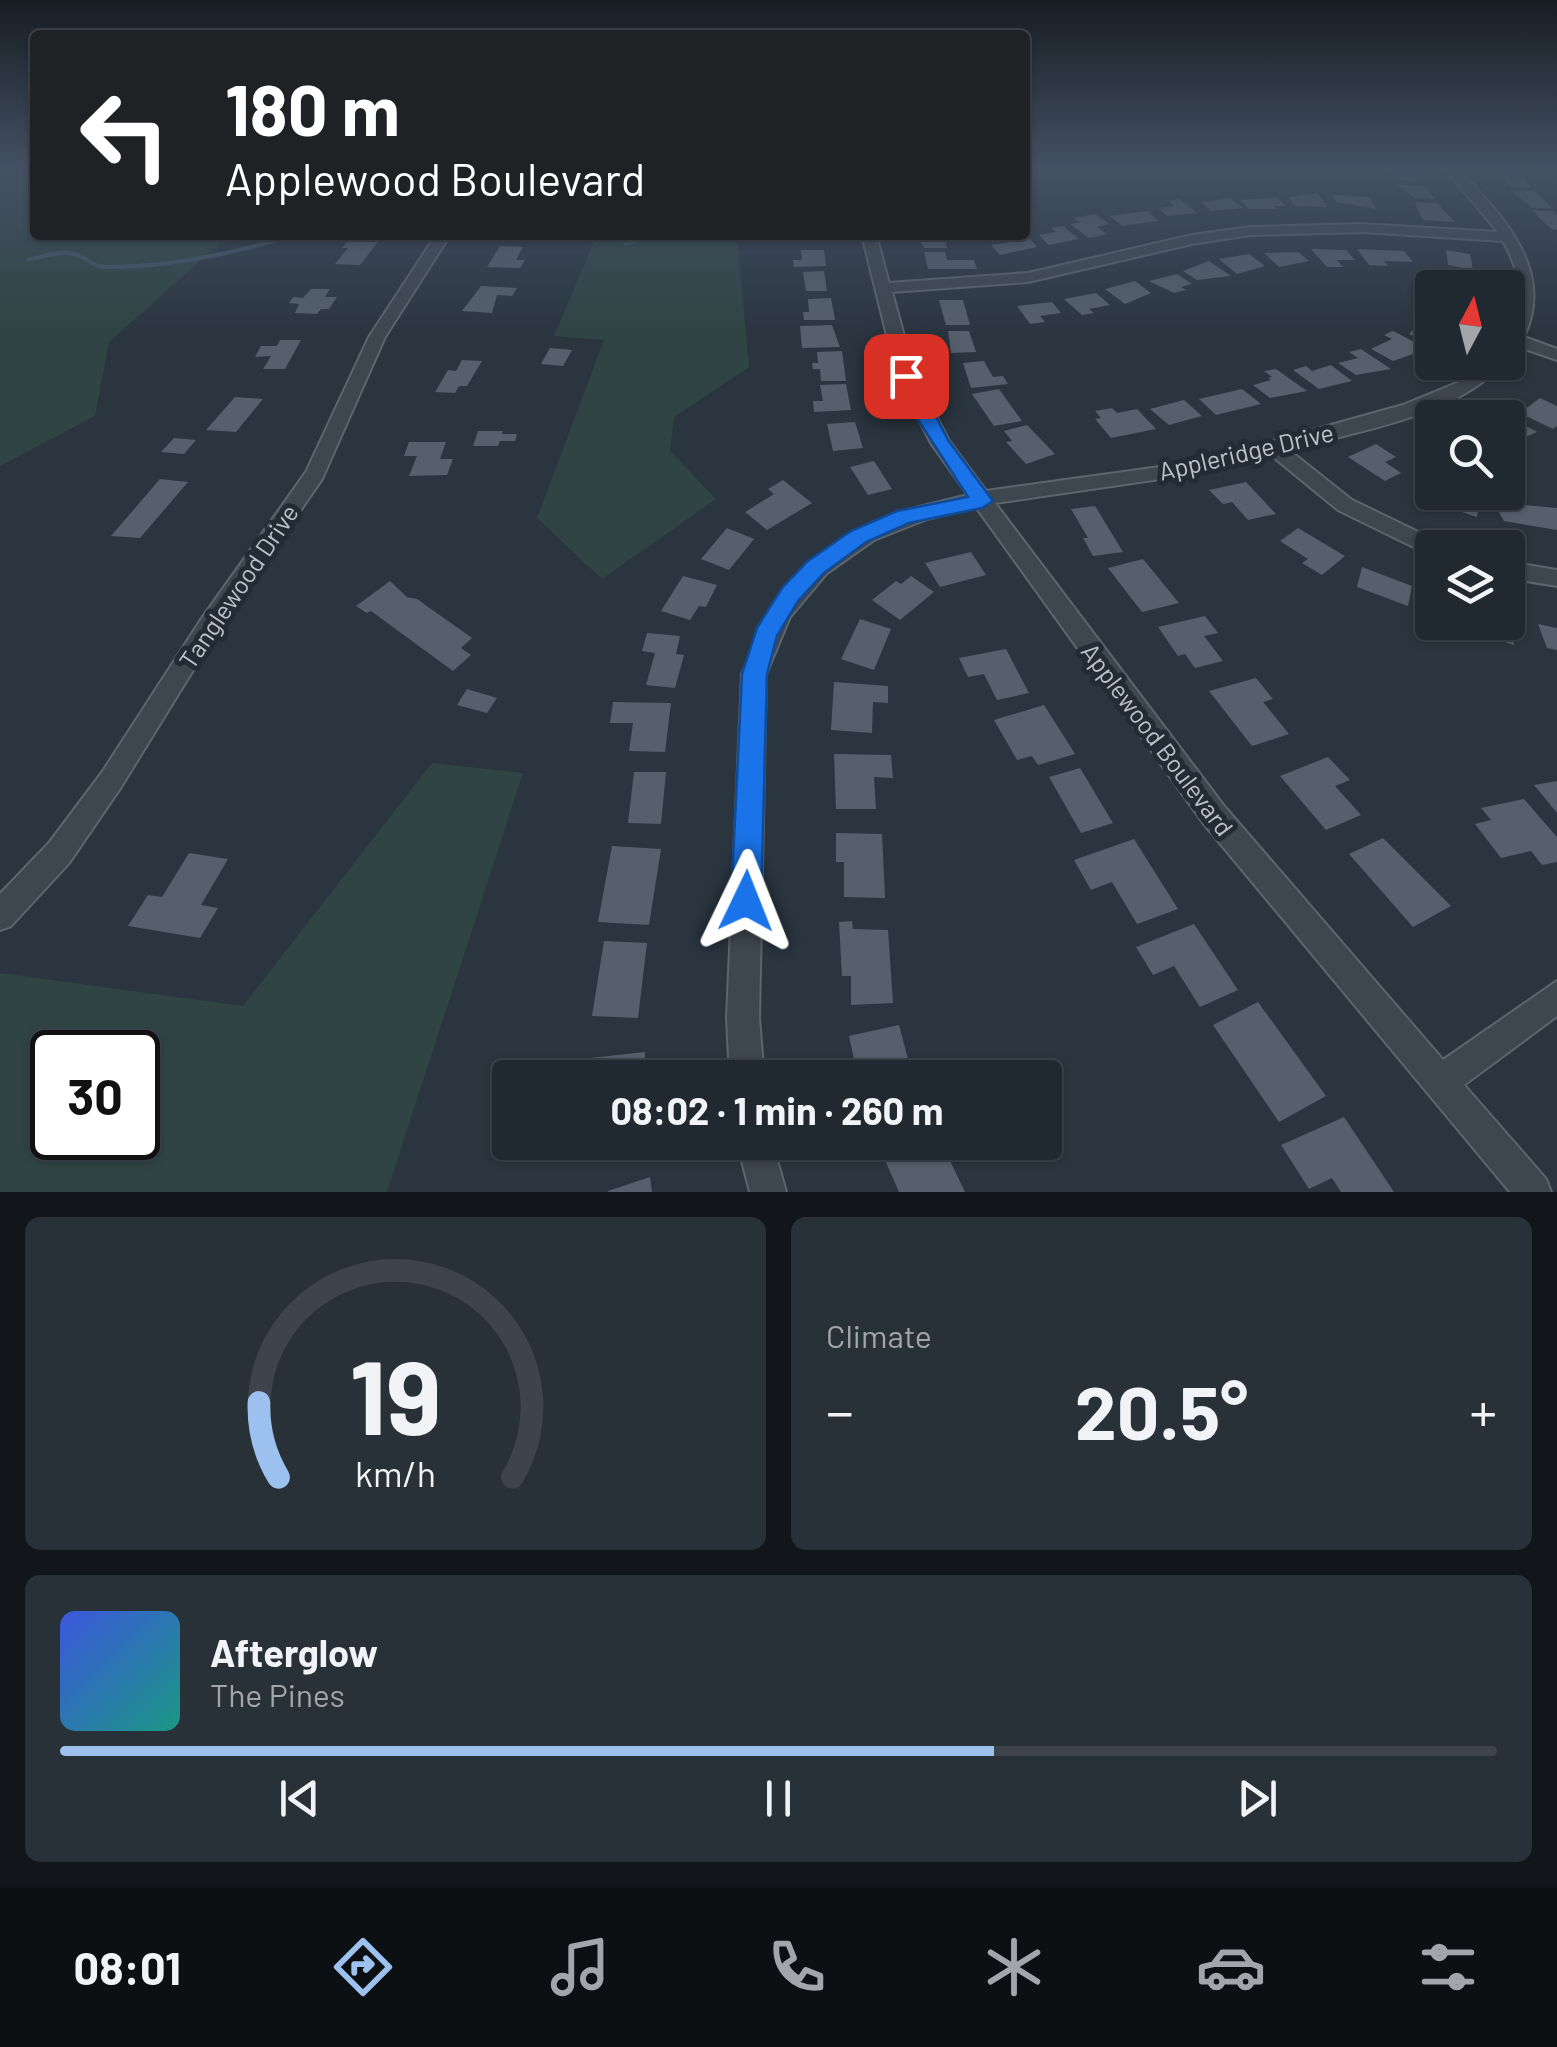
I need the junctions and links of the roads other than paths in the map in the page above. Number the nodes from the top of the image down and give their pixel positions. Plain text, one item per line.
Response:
1 (1498, 224) edge
2 (1510, 237) junction
3 (440, 240) edge
4 (870, 240) edge
5 (882, 288) junction
6 (1525, 322) edge
7 (1525, 349) edge
8 (1557, 356) edge
9 (1473, 380) edge
10 (1275, 448) junction
11 (982, 501) junction
12 (1415, 539) edge
13 (1525, 573) edge
14 (1557, 578) edge
15 (0, 915) edge
16 (1557, 997) edge
17 (746, 1060) edge
18 (1439, 1082) junction
19 (759, 1160) edge
20 (768, 1192) edge
21 (1533, 1192) edge

1 - 2 street
2 - 5 street
2 - 6 street
3 - 15 street, Tanglewood Drive
4 - 5 street, Applewood Boulevard
5 - 11 street, Applewood Boulevard
7 - 8 street
9 - 10 street, Appleridge Drive
10 - 11 street, Appleridge Drive
10 - 12 street
11 - 17 street, Appleridge Drive
11 - 18 street, Applewood Boulevard
13 - 14 street
16 - 18 street
18 - 21 street, Applewood Boulevard
19 - 20 street

